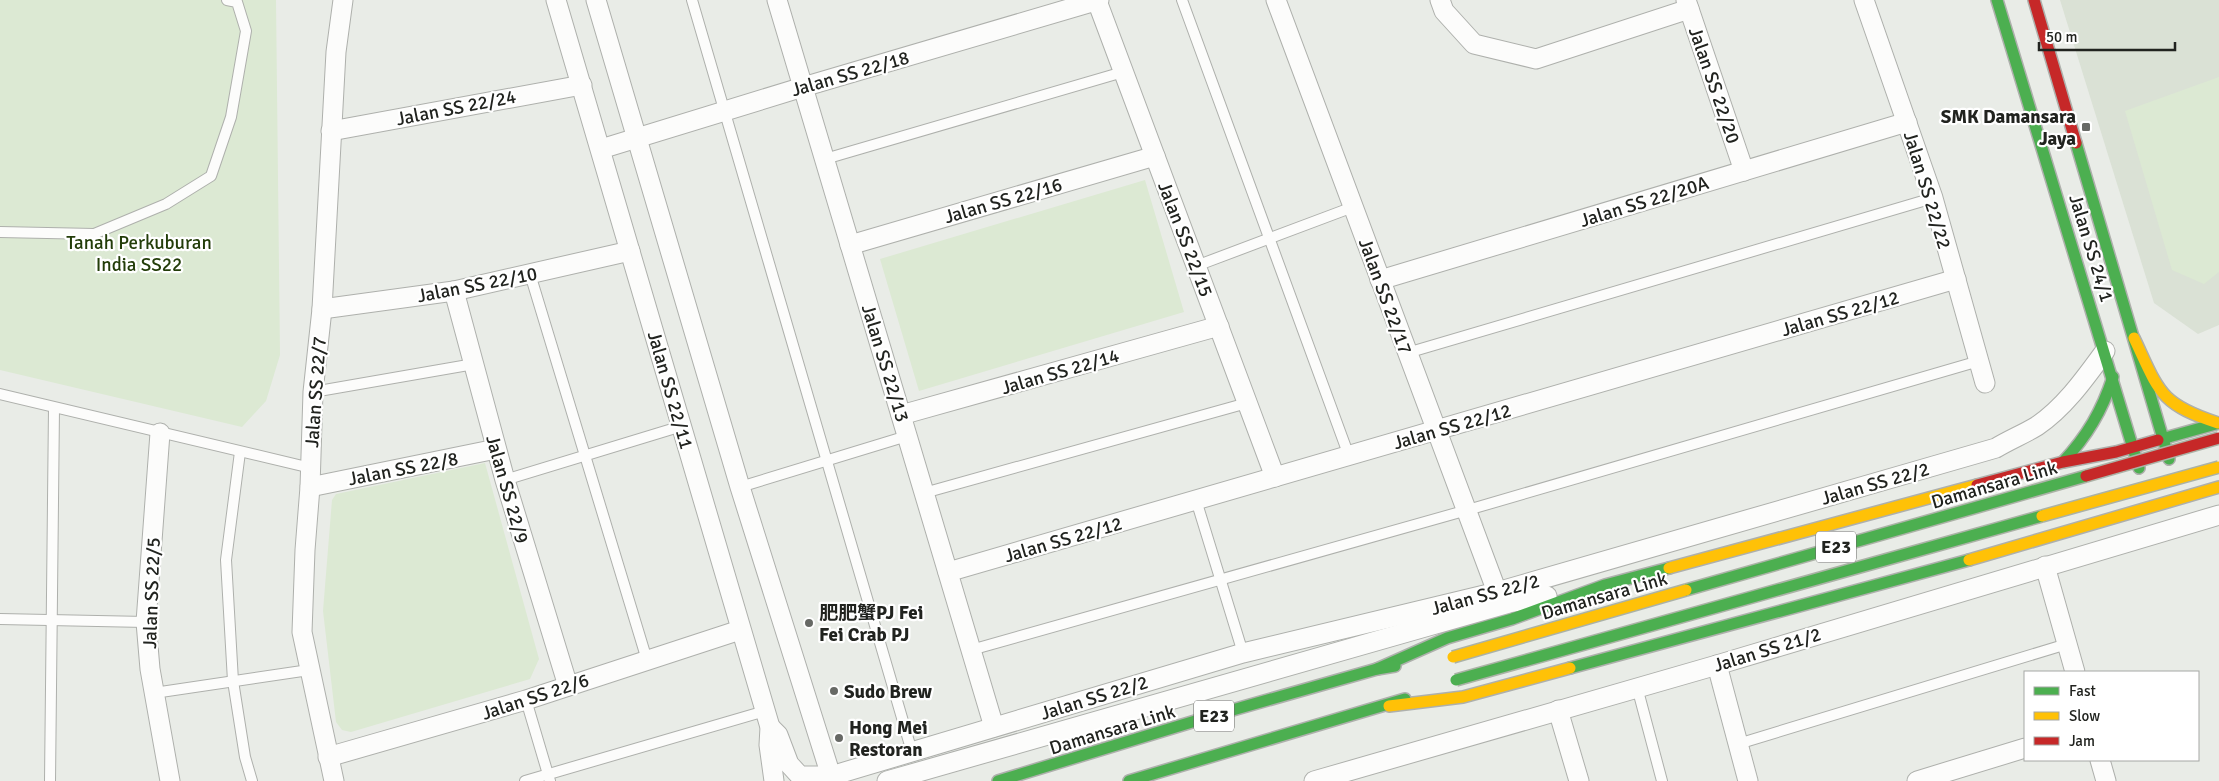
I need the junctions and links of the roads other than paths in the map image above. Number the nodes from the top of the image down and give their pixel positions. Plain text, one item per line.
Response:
1 (227, 0) edge
2 (343, 0) edge
3 (556, 0) edge
4 (596, 0) edge
5 (692, 0) edge
6 (1098, 0) edge
7 (1182, 0) edge
8 (1276, 0) edge
9 (1440, 0) edge
10 (1864, 0) edge
11 (1997, 0) edge
12 (2034, 0) edge
13 (781, 1) edge
14 (1687, 5) edge
15 (1124, 72) junction
16 (582, 84) junction
17 (803, 87) junction
18 (725, 111) junction
19 (1907, 122) junction
20 (330, 131) junction
21 (636, 138) junction
22 (601, 149) junction
23 (1155, 156) junction
24 (825, 159) junction
25 (1744, 171) junction
26 (1933, 198) junction
27 (1353, 207) junction
28 (0, 232) edge
29 (1270, 238) junction
30 (850, 245) junction
31 (630, 251) junction
32 (1196, 266) junction
33 (530, 274) junction
34 (1956, 279) junction
35 (1380, 280) junction
36 (454, 291) junction
37 (322, 309) junction
38 (1219, 326) junction
39 (2134, 338) junction
40 (2105, 351) junction
41 (1407, 353) junction
42 (1978, 361) junction
43 (474, 364) junction
44 (2113, 377) junction
45 (1985, 383) dead end
46 (313, 392) junction
47 (0, 394) edge
48 (1247, 403) junction
49 (54, 408) junction
50 (901, 415) junction
51 (2218, 423) edge
52 (682, 426) junction
53 (1436, 430) junction
54 (160, 433) junction
55 (907, 436) junction
56 (2163, 438) junction
57 (2219, 438) edge
58 (2133, 447) junction
59 (496, 449) junction
60 (240, 452) junction
61 (586, 456) junction
62 (1349, 456) junction
63 (826, 460) junction
64 (2063, 462) junction
65 (2219, 467) edge
66 (311, 468) junction
67 (1275, 477) junction
68 (505, 480) junction
69 (310, 487) junction
70 (740, 487) junction
71 (1969, 487) junction
72 (2219, 488) edge
73 (924, 493) junction
74 (2181, 498) junction
75 (1196, 500) junction
76 (2152, 507) junction
77 (1466, 510) junction
78 (2219, 515) edge
79 (1989, 554) junction
80 (2045, 566) junction
81 (948, 572) junction
82 (1221, 580) junction
83 (1604, 585) junction
84 (1496, 592) junction
85 (0, 619) edge
86 (52, 620) junction
87 (146, 622) junction
88 (740, 630) junction
89 (2067, 644) junction
90 (971, 650) junction
91 (1243, 653) junction
92 (1448, 658) dead end
93 (647, 660) junction
94 (1425, 662) dead end
95 (1717, 664) junction
96 (1377, 669) junction
97 (309, 670) junction
98 (2075, 671) edge
99 (233, 681) junction
100 (1452, 681) dead end
101 (568, 686) junction
102 (1637, 688) junction
103 (1431, 689) dead end
104 (154, 693) junction
105 (526, 700) junction
106 (1389, 706) junction
107 (1558, 710) junction
108 (768, 719) junction
109 (994, 727) junction
110 (1738, 744) junction
111 (2024, 748) edge
112 (912, 752) junction
113 (328, 757) junction
114 (2100, 761) edge
115 (1158, 772) junction
116 (831, 776) junction
117 (549, 778) edge
118 (50, 781) edge
119 (170, 781) edge
120 (252, 781) edge
121 (334, 781) edge
122 (524, 781) edge
123 (774, 781) edge
124 (887, 781) edge
125 (998, 781) edge
126 (1129, 781) edge
127 (1146, 781) edge
128 (1314, 781) edge
129 (1579, 781) edge
130 (1662, 781) edge
131 (1748, 781) edge
132 (1917, 781) edge
133 (2106, 781) edge

1 - 28 lane
2 - 20 street, Jalan SS 22/7
3 - 16 street, Jalan SS 22/11
4 - 21 street
5 - 18 lane
6 - 15 street, Jalan SS 22/15
6 - 17 street, Jalan SS 22/18
7 - 29 lane
8 - 27 street, Jalan SS 22/17
9 - 14 street
10 - 19 street, Jalan SS 22/22
11 - 40 main road, Jalan SS 24/1
12 - 39 main road, Jalan SS 24/1
13 - 17 street, Jalan SS 22/13
14 - 25 street, Jalan SS 22/20
15 - 23 street, Jalan SS 22/15
15 - 24 lane
16 - 20 street, Jalan SS 22/24
16 - 22 street, Jalan SS 22/11
17 - 18 street, Jalan SS 22/18
17 - 24 street, Jalan SS 22/13
18 - 21 street, Jalan SS 22/18
18 - 63 lane
19 - 25 street, Jalan SS 22/20A
19 - 26 street, Jalan SS 22/22
20 - 37 street, Jalan SS 22/7
21 - 22 street, Jalan SS 22/18
21 - 70 street
22 - 31 street, Jalan SS 22/11
23 - 30 street, Jalan SS 22/16
23 - 32 street, Jalan SS 22/15
24 - 30 street, Jalan SS 22/13
25 - 35 street, Jalan SS 22/20A
26 - 34 street, Jalan SS 22/22
26 - 41 lane
27 - 29 lane
27 - 35 street, Jalan SS 22/17
29 - 32 lane
29 - 62 lane
30 - 50 street, Jalan SS 22/13
31 - 33 street, Jalan SS 22/10
31 - 52 street, Jalan SS 22/11
32 - 38 street, Jalan SS 22/15
33 - 36 street, Jalan SS 22/10
33 - 61 lane
34 - 42 street, Jalan SS 22/22
34 - 53 street, Jalan SS 22/12
35 - 41 street, Jalan SS 22/17
36 - 37 street, Jalan SS 22/10
36 - 43 street, Jalan SS 22/9
37 - 46 street, Jalan SS 22/7
38 - 48 street, Jalan SS 22/15
38 - 50 street, Jalan SS 22/14
39 - 51 main road
39 - 56 main road, Jalan SS 24/1
40 - 44 main road, Jalan SS 24/1
40 - 84 street, Jalan SS 22/2
41 - 53 street, Jalan SS 22/17
42 - 45 street, Jalan SS 22/22
42 - 77 lane
43 - 46 lane
43 - 59 street, Jalan SS 22/9
44 - 58 main road, Jalan SS 24/1
44 - 64 main road
46 - 66 street, Jalan SS 22/7
47 - 49 lane
48 - 67 street, Jalan SS 22/15
48 - 73 lane
49 - 54 lane
49 - 86 lane
50 - 55 street, Jalan SS 22/13
51 - 56 main road
52 - 61 lane
52 - 88 street, Jalan SS 22/11
53 - 62 street, Jalan SS 22/12
53 - 77 street, Jalan SS 22/17
54 - 60 lane
54 - 87 street, Jalan SS 22/5
55 - 63 lane
55 - 73 street, Jalan SS 22/13
56 - 58 main road
56 - 74 main road, Jalan SS 24/1
57 - 92 main road, Damansara Link / E23, bridge
58 - 64 main road
58 - 76 main road, Jalan SS 24/1
59 - 68 street, Jalan SS 22/9
59 - 69 street, Jalan SS 22/8
60 - 66 lane
60 - 99 lane
61 - 68 lane
61 - 93 lane
62 - 67 street, Jalan SS 22/12
63 - 70 lane
63 - 112 lane
64 - 71 main road
65 - 100 main road, E23, bridge
66 - 69 street, Jalan SS 22/7
67 - 75 street, Jalan SS 22/12
68 - 101 street, Jalan SS 22/9
69 - 97 street, Jalan SS 22/7
70 - 116 street
71 - 79 main road
71 - 83 main road
72 - 74 main road
73 - 81 street, Jalan SS 22/13
74 - 76 main road
75 - 81 street, Jalan SS 22/12
75 - 82 lane
76 - 79 main road
77 - 82 lane
77 - 84 street, Jalan SS 22/17
78 - 80 street, Jalan SS 21/2
79 - 106 main road
80 - 89 street
80 - 95 street, Jalan SS 21/2
81 - 90 street, Jalan SS 22/13
82 - 90 lane
82 - 91 lane
83 - 96 main road
83 - 124 street
84 - 91 street, Jalan SS 22/2
85 - 86 lane
86 - 87 lane
86 - 118 lane
87 - 104 street, Jalan SS 22/5
88 - 93 street, Jalan SS 22/6
88 - 108 street, Jalan SS 22/11
89 - 98 street
89 - 110 lane
90 - 109 street, Jalan SS 22/13
91 - 109 street, Jalan SS 22/2
93 - 101 street, Jalan SS 22/6
94 - 96 main road, Damansara Link / E23
95 - 102 street, Jalan SS 21/2
95 - 110 street
96 - 125 main road, Damansara Link / E23
97 - 99 lane
97 - 113 street, Jalan SS 22/7
99 - 104 lane
99 - 120 lane
101 - 105 street, Jalan SS 22/6
102 - 107 street, Jalan SS 21/2
102 - 130 lane
103 - 106 main road, E23
104 - 119 street, Jalan SS 22/5
105 - 113 street, Jalan SS 22/6
105 - 117 lane
106 - 115 main road, E23
107 - 128 street, Jalan SS 21/2
107 - 129 street
108 - 116 street, Jalan SS 22/2
108 - 117 lane
108 - 123 street, Jalan SS 22/11
109 - 112 street, Jalan SS 22/2
110 - 131 street
111 - 132 street
112 - 116 street, Jalan SS 22/2
113 - 121 street, Jalan SS 22/7
114 - 133 street
115 - 126 main road, E23
115 - 127 main road
117 - 122 lane

